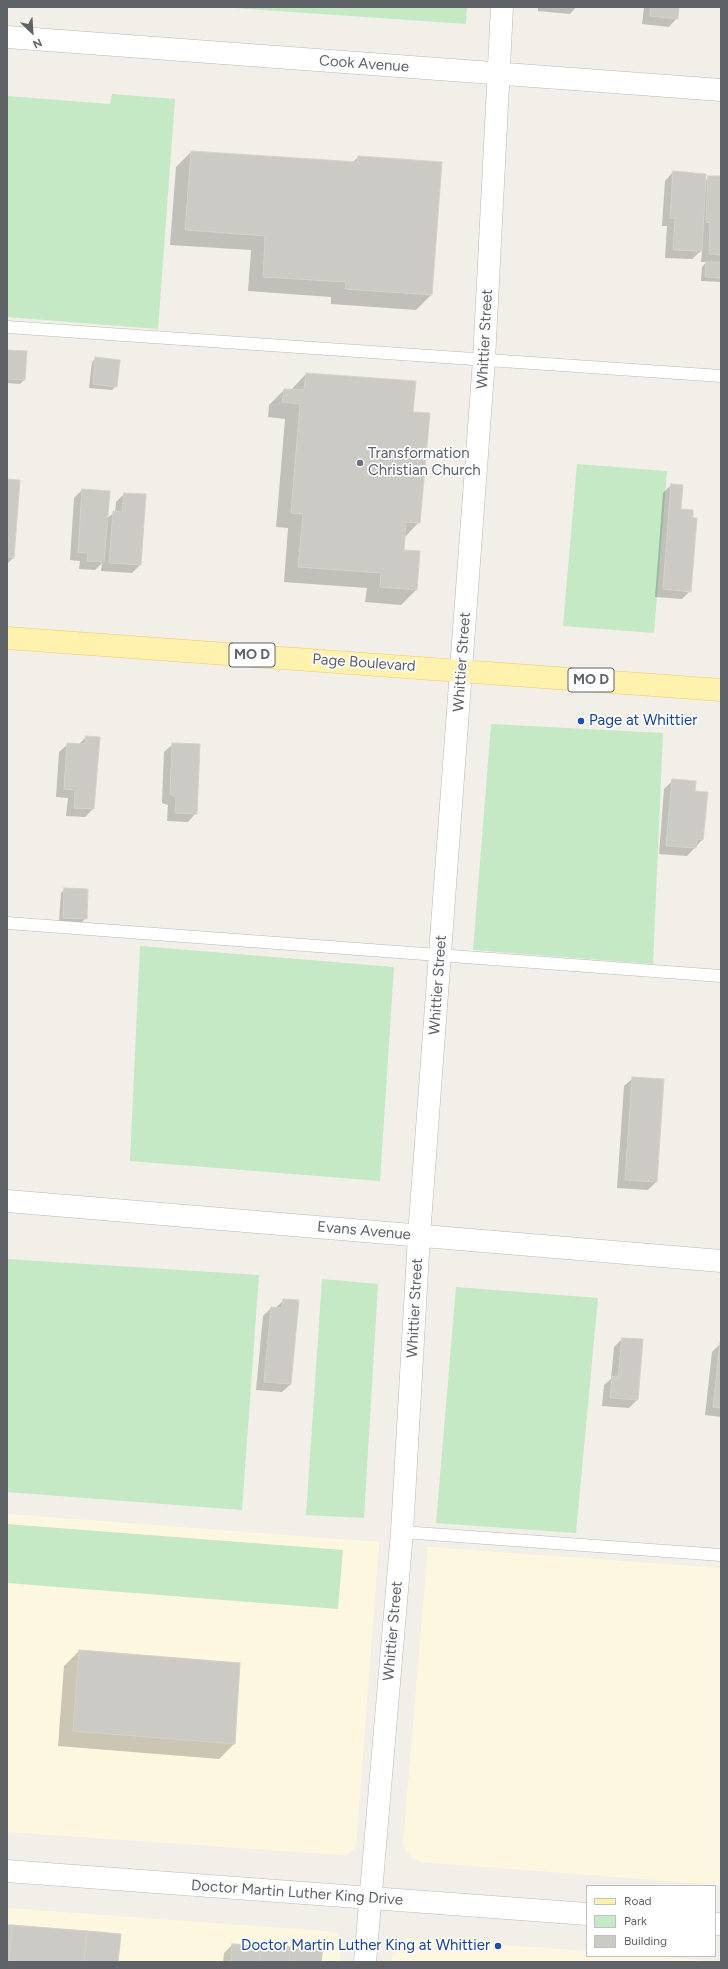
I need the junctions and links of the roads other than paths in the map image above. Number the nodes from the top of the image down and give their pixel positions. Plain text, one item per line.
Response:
1 (502, 7) edge
2 (7, 37) edge
3 (498, 74) junction
4 (721, 90) edge
5 (7, 327) edge
6 (484, 360) junction
7 (721, 376) edge
8 (7, 638) edge
9 (462, 670) junction
10 (721, 690) edge
11 (7, 923) edge
12 (440, 955) junction
13 (721, 976) edge
14 (7, 1201) edge
15 (420, 1236) junction
16 (721, 1261) edge
17 (402, 1532) junction
18 (721, 1555) edge
19 (7, 1871) edge
20 (370, 1898) junction
21 (586, 1914) edge
22 (365, 1962) edge

1 - 3 street, Whittier Street
2 - 3 street, Cook Avenue
3 - 4 street, Cook Avenue
3 - 6 street, Whittier Street
5 - 6 lane
6 - 7 lane
6 - 9 street, Whittier Street
8 - 9 main road, Page Boulevard / MO D
9 - 10 main road, Page Boulevard / MO D
9 - 12 street, Whittier Street
11 - 12 lane
12 - 13 lane
12 - 15 street, Whittier Street
14 - 15 street, Evans Avenue
15 - 16 street, Evans Avenue
15 - 17 street, Whittier Street
17 - 18 lane
17 - 20 street, Whittier Street
19 - 20 street, Doctor Martin Luther King Drive
20 - 21 street, Doctor Martin Luther King Drive
20 - 22 street, Whittier Street

